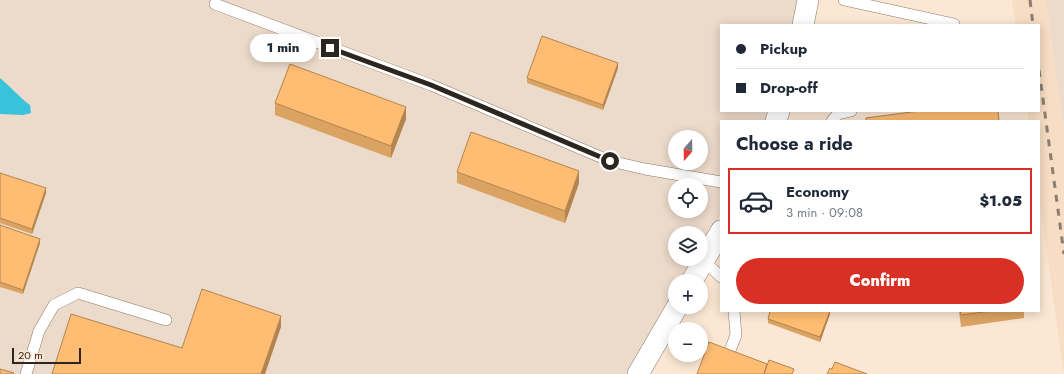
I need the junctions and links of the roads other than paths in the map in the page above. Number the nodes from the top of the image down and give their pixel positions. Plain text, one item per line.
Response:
1 (808, 0) edge
2 (844, 0) edge
3 (215, 4) dead end
4 (803, 24) edge
5 (954, 24) dead end
6 (847, 112) edge
7 (835, 115) edge
8 (720, 182) edge
9 (720, 233) edge
10 (708, 254) edge
11 (708, 265) edge
12 (720, 276) edge
13 (734, 312) edge
14 (673, 314) edge
15 (166, 320) dead end
16 (26, 374) edge
17 (638, 374) edge
18 (721, 374) edge

1 - 4 street
2 - 5 lane
3 - 8 lane
6 - 7 lane
9 - 10 street
11 - 12 lane
13 - 18 lane
14 - 17 street
15 - 16 lane

